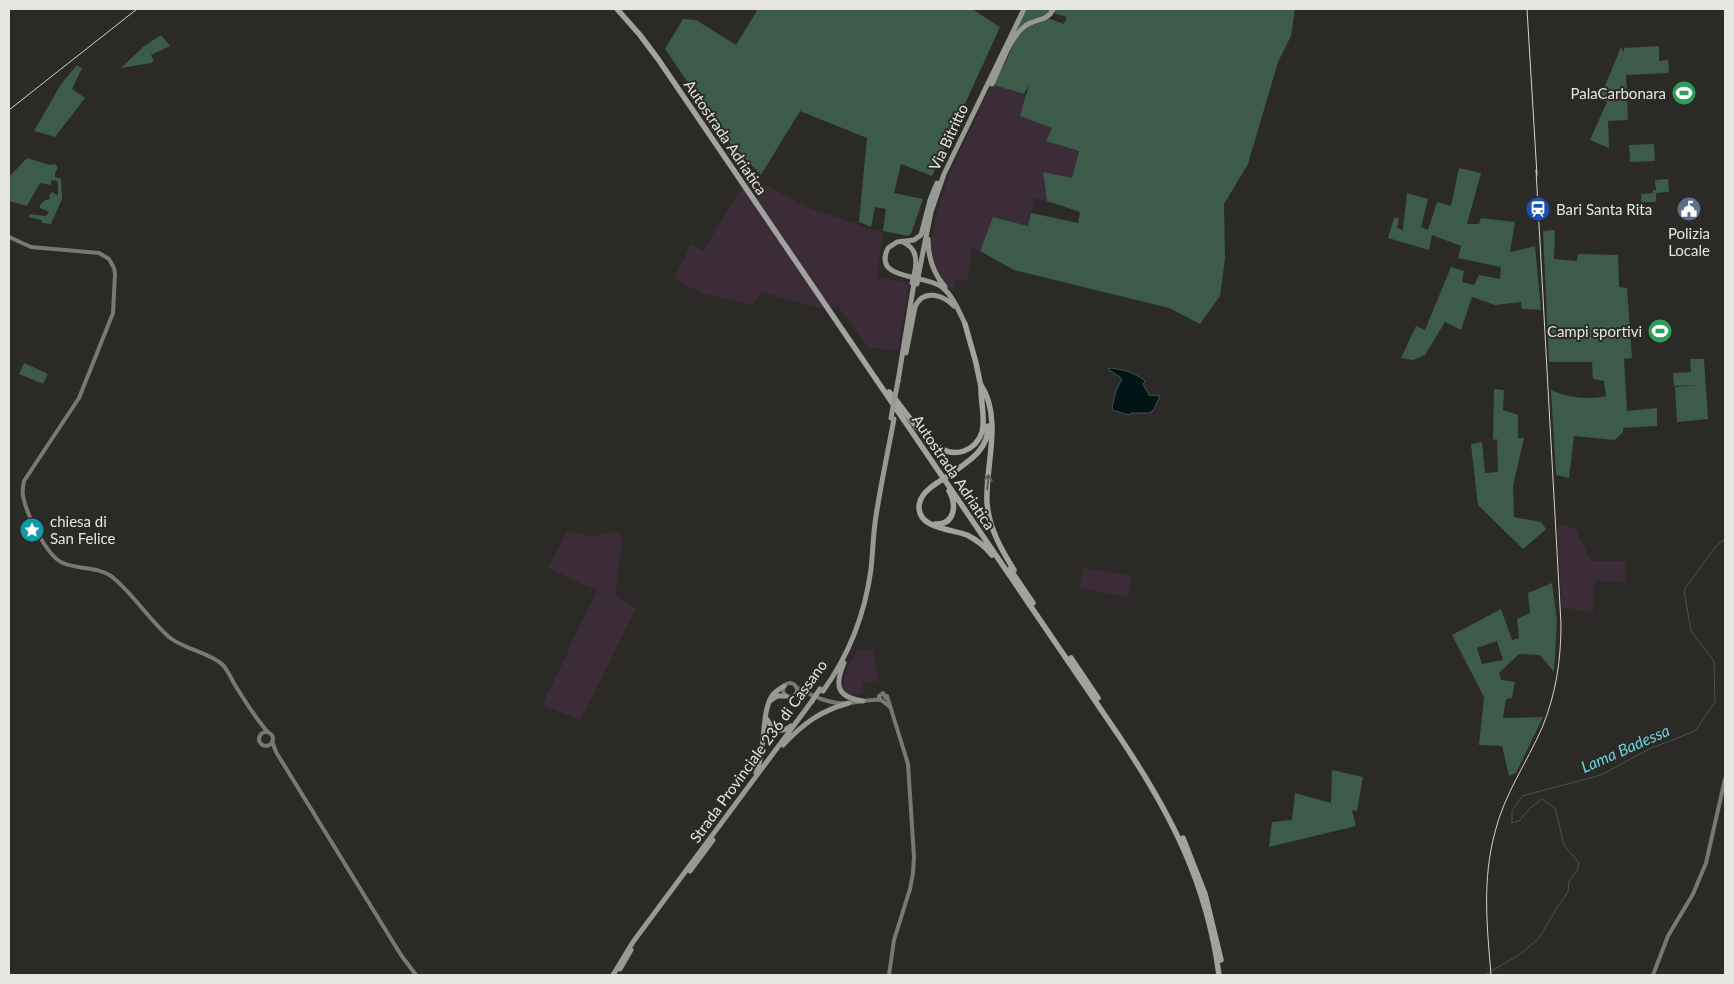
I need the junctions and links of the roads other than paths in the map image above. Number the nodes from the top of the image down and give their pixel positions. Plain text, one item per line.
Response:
1 (617, 9) edge
2 (622, 9) edge
3 (1023, 9) edge
4 (1053, 9) edge
5 (992, 84) dead end
6 (937, 182) junction
7 (934, 202) junction
8 (9, 237) edge
9 (903, 242) junction
10 (917, 271) junction
11 (915, 283) junction
12 (961, 315) junction
13 (965, 324) joint
14 (906, 353) junction
15 (900, 381) junction
16 (981, 385) junction
17 (889, 392) junction
18 (893, 419) junction
19 (924, 449) junction
20 (928, 522) junction
21 (1026, 591) junction
22 (1037, 616) junction
23 (850, 644) junction
24 (784, 686) junction
25 (796, 687) junction
26 (821, 690) junction
27 (807, 693) junction
28 (796, 694) junction
29 (786, 696) junction
30 (884, 699) junction
31 (864, 701) junction
32 (813, 702) junction
33 (849, 703) junction
34 (768, 704) junction
35 (766, 716) junction
36 (801, 716) junction
37 (260, 723) junction
38 (262, 732) junction
39 (268, 732) junction
40 (272, 741) junction
41 (783, 745) junction
42 (267, 746) junction
43 (276, 752) junction
44 (1725, 779) edge
45 (751, 782) junction
46 (744, 795) junction
47 (416, 975) edge
48 (613, 975) edge
49 (617, 975) edge
50 (889, 975) edge
51 (1219, 975) edge
52 (1223, 975) edge
53 (1653, 975) edge

1 - 19 highway, Autostrada Adriatica
2 - 17 highway, Autostrada Adriatica
3 - 6 highway, Via Bitritto
3 - 7 highway, Via Bitritto
4 - 5 highway
6 - 9 highway
6 - 10 highway, Via Bitritto
7 - 10 highway, Via Bitritto
7 - 12 highway
8 - 37 main road
9 - 10 highway
9 - 12 highway
10 - 11 highway, Via Bitritto, bridge
11 - 14 highway, Strada Provinciale 236 di Cassano
11 - 15 highway, Strada Provinciale 236 di Cassano
12 - 13 highway
12 - 14 highway
13 - 16 highway
14 - 15 highway, Strada Provinciale 236 di Cassano
15 - 18 highway, Strada Provinciale 236 di Cassano, bridge
16 - 17 highway
16 - 20 highway, bridge
21 -> 16 highway
17 - 21 highway, Autostrada Adriatica
18 - 23 highway, Strada Provinciale 236 di Cassano
18 - 26 highway, Strada Provinciale 236 di Cassano
19 - 20 highway
19 - 22 highway, Autostrada Adriatica
20 - 22 highway
21 - 52 highway, Autostrada Adriatica
22 - 51 highway, Autostrada Adriatica
23 - 26 highway, Strada Provinciale 236 di Cassano
23 - 31 highway
24 - 25 main road
24 - 29 main road
24 - 34 highway
25 - 27 main road
25 - 28 main road
26 - 32 highway, Strada Provinciale 236 di Cassano, bridge
27 - 28 main road
27 - 33 main road
28 - 29 main road
29 - 34 highway
30 - 31 main road
30 - 31 main road
30 - 50 main road
31 - 33 main road
32 - 36 highway, Strada Provinciale 236 di Cassano
32 - 41 highway, Strada Provinciale 236 di Cassano
33 - 41 highway
34 - 35 highway
35 - 36 highway
35 - 45 highway
36 - 45 highway, Strada Provinciale 236 di Cassano
37 - 38 main road
37 - 39 main road
38 - 39 main road
38 - 42 main road
39 - 40 main road
40 - 42 main road
40 - 43 main road
41 - 46 highway, Strada Provinciale 236 di Cassano
42 - 43 main road
43 - 47 main road
44 - 53 main road
45 - 46 highway, Strada Provinciale 236 di Cassano
46 - 48 highway, Strada Provinciale 236 di Cassano
46 - 49 highway, Strada Provinciale 236 di Cassano

